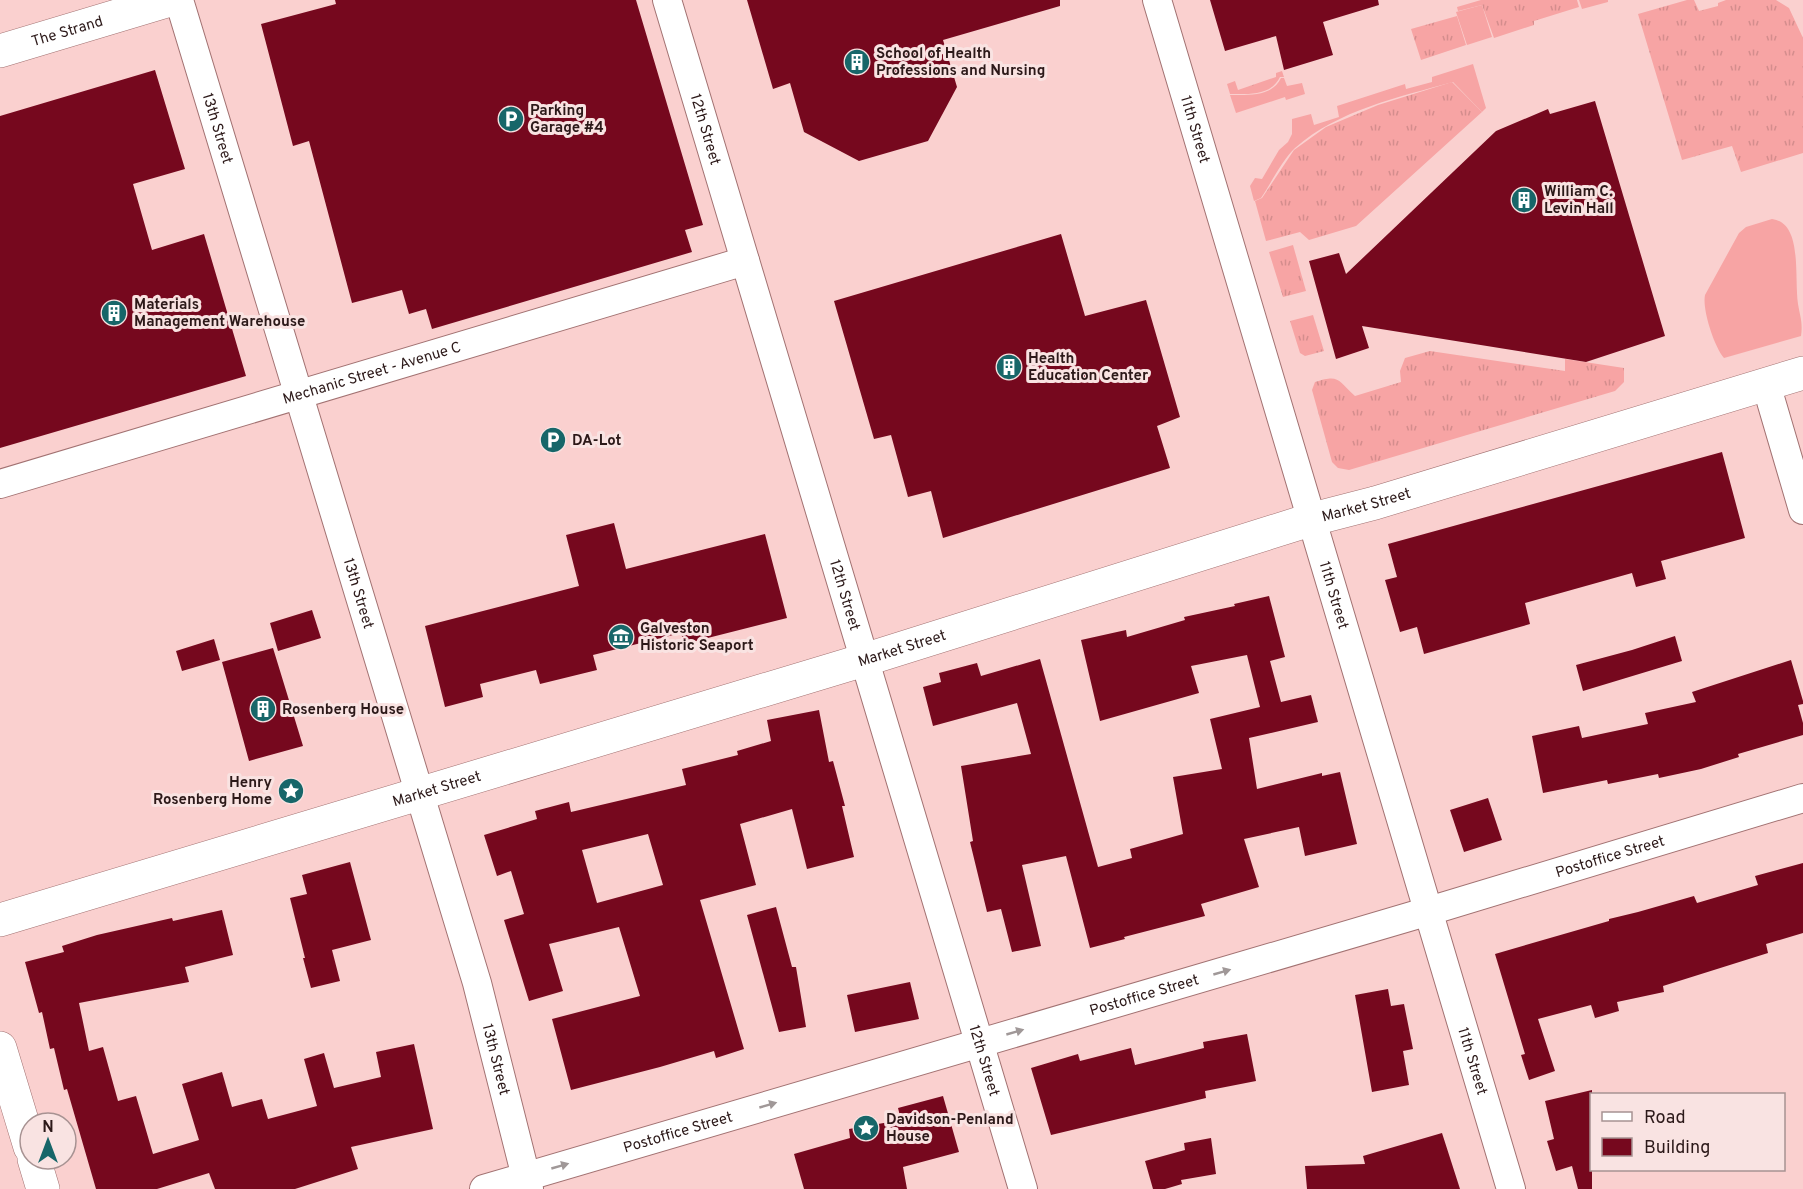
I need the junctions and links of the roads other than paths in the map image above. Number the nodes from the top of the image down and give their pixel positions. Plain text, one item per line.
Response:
1 (170, 0) edge
2 (179, 0) edge
3 (667, 0) edge
4 (1157, 0) edge
5 (0, 51) edge
6 (745, 261) junction
7 (1803, 374) edge
8 (1766, 384) junction
9 (299, 394) junction
10 (0, 484) edge
11 (1803, 510) edge
12 (1312, 519) junction
13 (864, 660) junction
14 (420, 793) junction
15 (1803, 798) edge
16 (1429, 911) junction
17 (0, 920) edge
18 (980, 1042) junction
19 (0, 1048) edge
20 (19, 1111) edge
21 (38, 1171) edge
22 (526, 1183) edge
23 (43, 1189) edge
24 (484, 1189) edge
25 (1023, 1189) edge
26 (1511, 1189) edge

1 - 5 main road, The Strand
2 - 9 street, 13th Street
3 - 6 street, 12th Street
4 - 12 street, 11th Street
6 - 9 street, Mechanic Street - Avenue C
6 - 13 street, 12th Street
7 - 8 main road, Market Street
8 - 11 street
8 - 12 main road, Market Street
9 - 10 street, Mechanic Street - Avenue C
9 - 14 street, 13th Street
12 - 13 main road, Market Street
12 - 16 street, 11th Street
13 - 14 main road, Market Street
13 - 18 street, 12th Street
14 - 17 main road, Market Street
14 - 22 street, 13th Street
15 - 16 street, Postoffice Street
18 -> 16 street, Postoffice Street
16 - 26 street, 11th Street
22 -> 18 street, Postoffice Street
18 - 25 street, 12th Street
19 - 20 main road
21 - 23 main road
22 - 24 street, Postoffice Street

